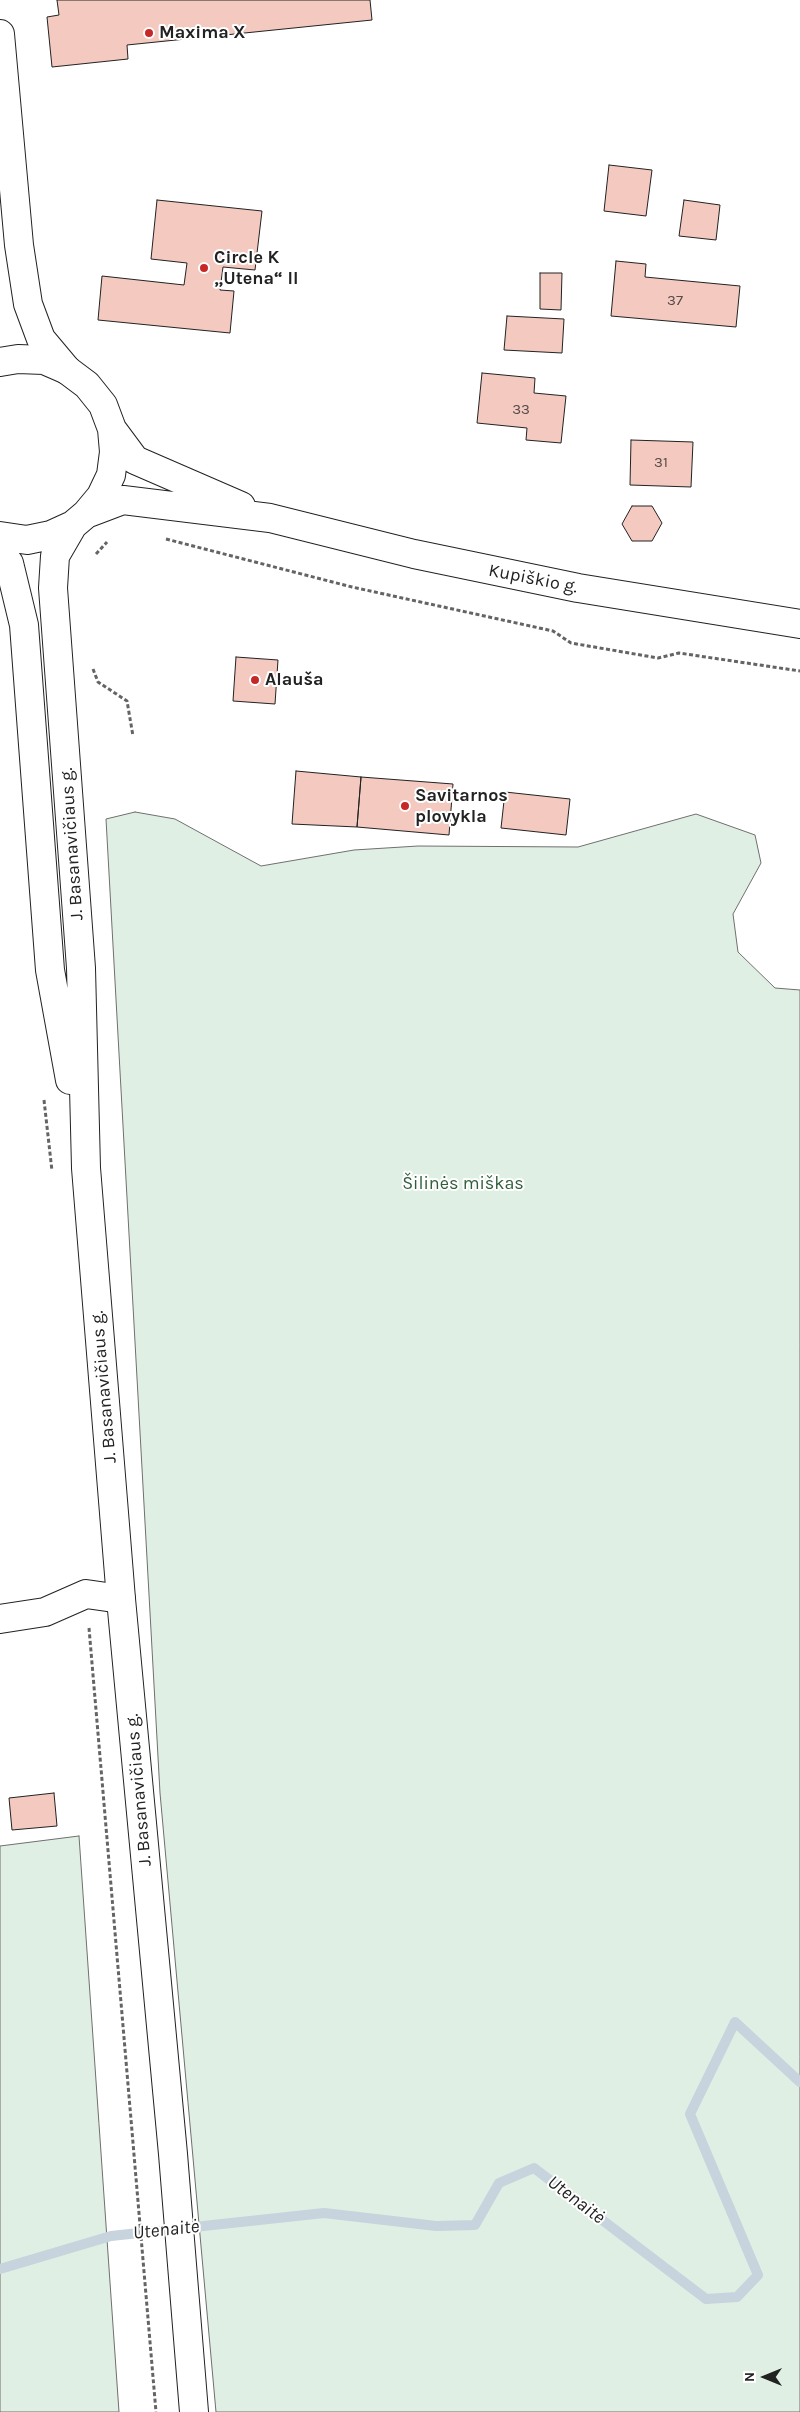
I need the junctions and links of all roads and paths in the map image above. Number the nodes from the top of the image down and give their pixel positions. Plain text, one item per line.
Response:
1 (0, 34) edge
2 (0, 362) edge
3 (67, 370) junction
4 (112, 429) junction
5 (270, 518) junction
6 (80, 520) junction
7 (0, 536) edge
8 (160, 538) dead end
9 (114, 539) dead end
10 (0, 552) edge
11 (89, 561) dead end
12 (800, 624) edge
13 (91, 664) dead end
14 (800, 671) edge
15 (133, 736) dead end
16 (44, 1099) dead end
17 (86, 1168) junction
18 (53, 1178) dead end
19 (86, 1594) junction
20 (121, 1599) junction
21 (0, 1620) edge
22 (156, 2412) edge
23 (194, 2412) edge

1 - 3 main road
2 - 3 main road
3 - 4 main road
4 - 5 main road, Kupiškio g.
4 - 6 main road, J. Basanavičiaus g.
5 - 6 main road, Kupiškio g.
5 - 12 main road, Kupiškio g.
6 - 7 main road, Kupiškio g.
6 - 17 main road, J. Basanavičiaus g.
8 - 14 path
9 - 11 path
10 - 17 main road, J. Basanavičiaus g.
13 - 15 path
16 - 18 path
17 - 20 main road, J. Basanavičiaus g.
19 - 20 main road
19 - 21 main road
19 - 22 path
20 - 23 main road, J. Basanavičiaus g.

